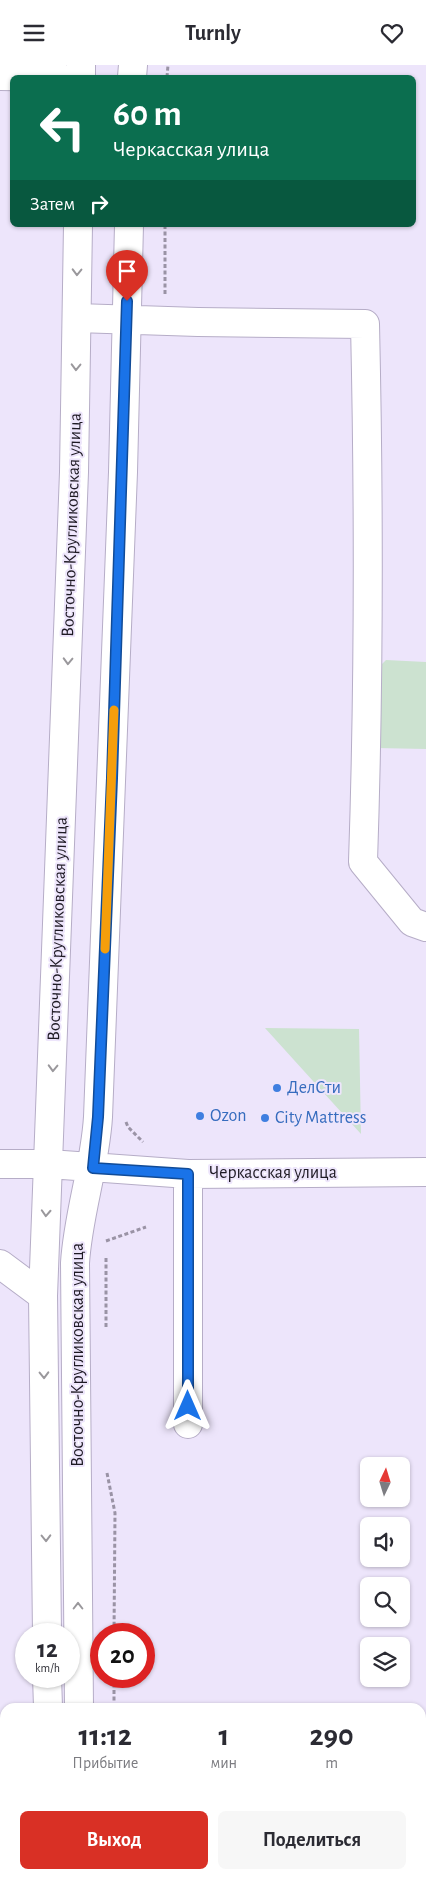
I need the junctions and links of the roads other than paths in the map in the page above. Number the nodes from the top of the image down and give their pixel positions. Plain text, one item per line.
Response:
1 (78, 227) edge
2 (129, 227) edge
3 (77, 318) junction
4 (126, 320) junction
5 (426, 927) edge
6 (0, 1164) edge
7 (49, 1164) junction
8 (93, 1168) junction
9 (426, 1172) edge
10 (188, 1174) junction
11 (0, 1264) edge
12 (43, 1295) junction
13 (188, 1424) dead end
14 (47, 1623) edge
15 (47, 1688) edge
16 (48, 1703) edge
17 (79, 1703) edge

1 -> 3 street, Восточно-Кругликовская улица
2 - 4 street, Восточно-Кругликовская улица
3 - 4 street
3 -> 7 street, Восточно-Кругликовская улица
4 - 5 street
4 - 8 street, Восточно-Кругликовская улица
6 - 7 street, Черкасская улица
7 - 8 street, Черкасская улица
7 -> 12 street, Восточно-Кругликовская улица
8 - 10 street, Черкасская улица
17 -> 8 street, Восточно-Кругликовская улица
9 - 10 street, Черкасская улица
10 - 13 street
11 - 12 street
12 -> 14 street, Восточно-Кругликовская улица
15 - 16 street

